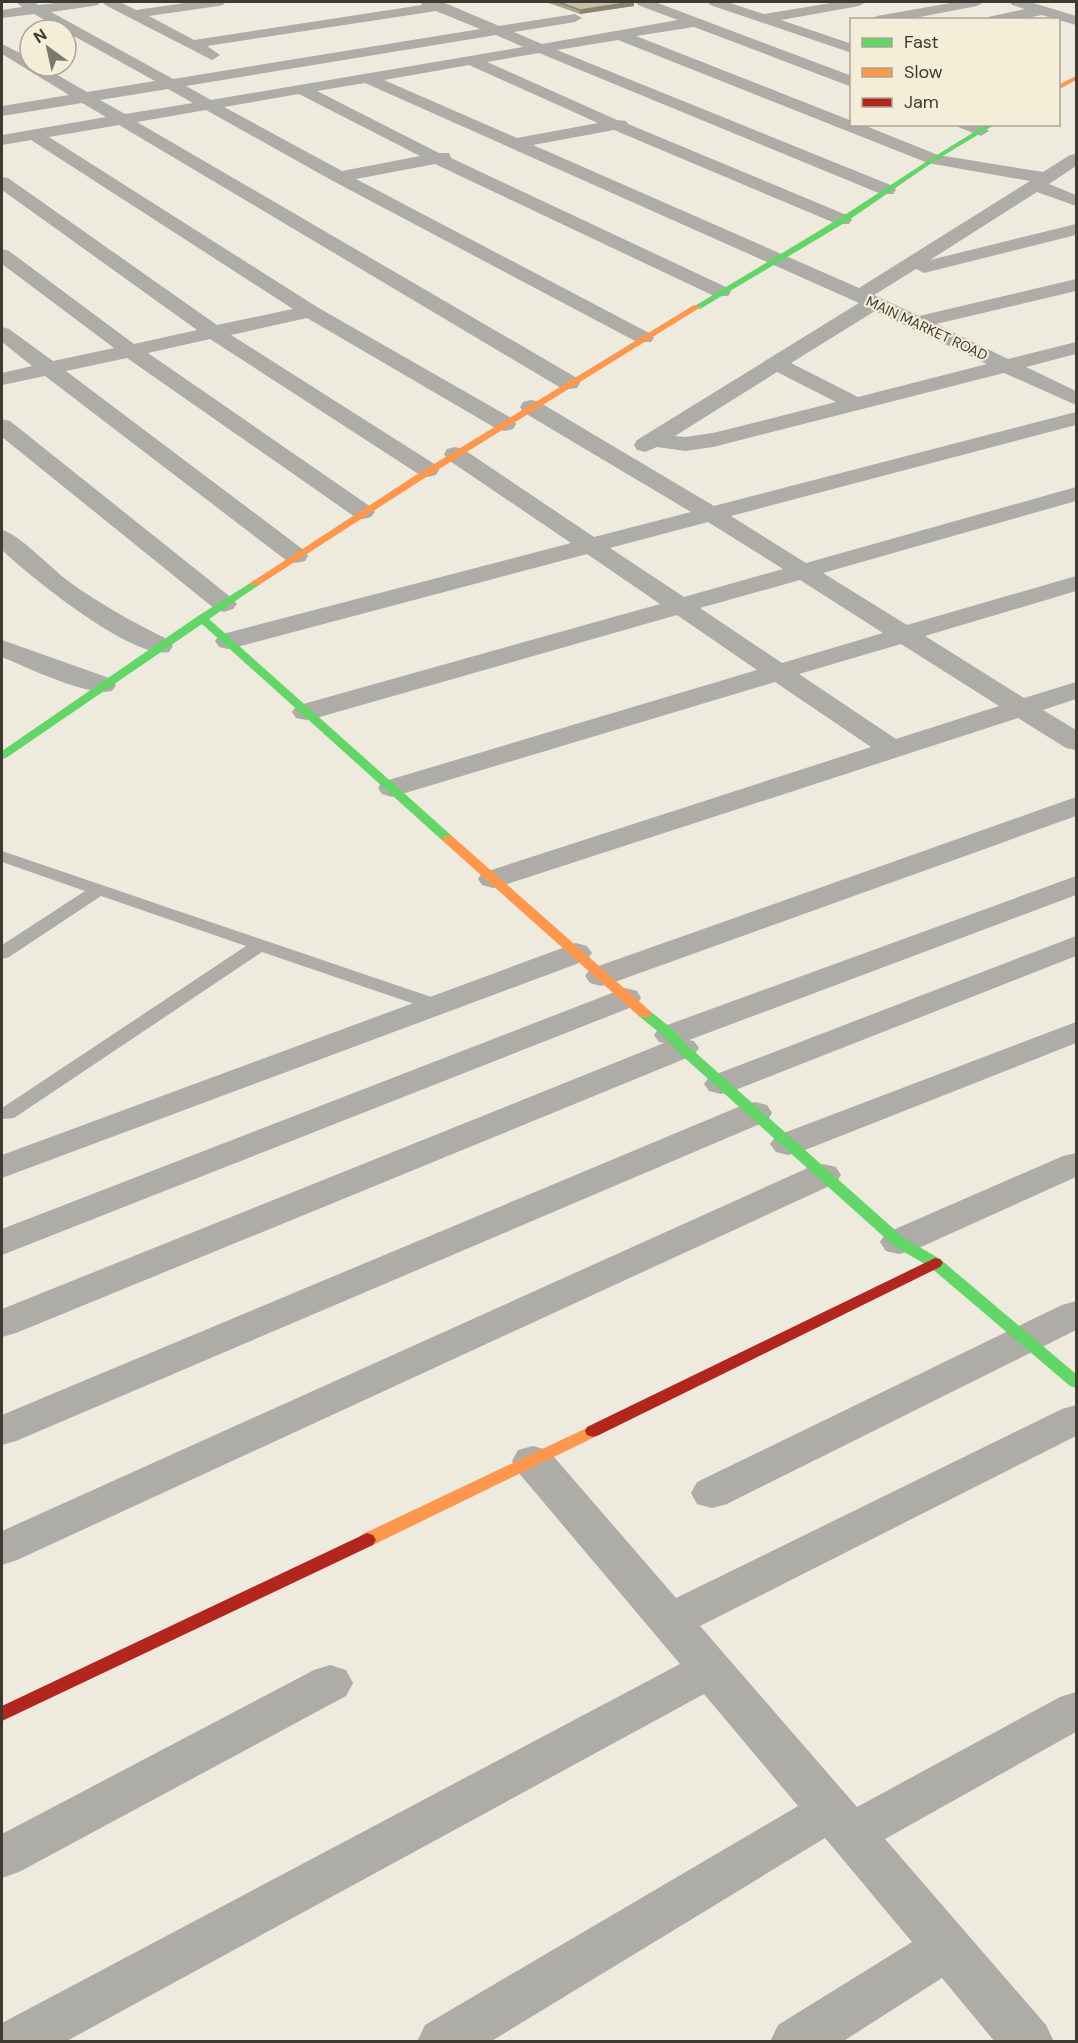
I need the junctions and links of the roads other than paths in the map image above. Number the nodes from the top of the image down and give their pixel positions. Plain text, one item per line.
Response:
1 (93, 2) edge
2 (110, 2) edge
3 (218, 2) edge
4 (382, 2) edge
5 (643, 2) edge
6 (741, 2) edge
7 (859, 2) edge
8 (977, 2) edge
9 (1017, 2) edge
10 (719, 3) edge
11 (433, 4) edge
12 (30, 5) edge
13 (545, 6) dead end
14 (1044, 10) junction
15 (2, 14) edge
16 (135, 14) junction
17 (462, 16) junction
18 (575, 18) junction
19 (888, 18) edge
20 (1003, 18) edge
21 (762, 19) junction
22 (1069, 20) edge
23 (695, 22) junction
24 (832, 27) dead end
25 (1077, 27) edge
26 (496, 30) junction
27 (174, 33) junction
28 (804, 33) junction
29 (619, 35) junction
30 (194, 44) junction
31 (849, 47) edge
32 (2, 48) edge
33 (540, 48) junction
34 (215, 56) junction
35 (18, 60) edge
36 (470, 60) junction
37 (184, 61) dead end
38 (2, 63) edge
39 (163, 64) dead end
40 (18, 66) edge
41 (143, 68) junction
42 (53, 78) edge
43 (367, 78) junction
44 (1077, 78) edge
45 (850, 81) edge
46 (171, 83) junction
47 (1060, 87) edge
48 (301, 89) junction
49 (85, 97) junction
50 (209, 105) junction
51 (692, 110) junction
52 (2, 111) edge
53 (122, 119) junction
54 (616, 125) junction
55 (850, 126) edge
56 (850, 126) edge
57 (987, 128) edge
58 (34, 135) junction
59 (2, 140) edge
60 (515, 144) junction
61 (482, 150) dead end
62 (460, 154) dead end
63 (437, 158) junction
64 (934, 159) junction
65 (1073, 165) edge
66 (339, 177) junction
67 (2, 182) edge
68 (1041, 182) junction
69 (887, 190) junction
70 (1077, 201) edge
71 (843, 220) junction
72 (1077, 230) edge
73 (2, 255) edge
74 (776, 260) junction
75 (897, 273) junction
76 (1077, 285) edge
77 (721, 292) junction
78 (866, 300) junction
79 (310, 311) junction
80 (917, 324) junction
81 (213, 332) junction
82 (2, 333) edge
83 (644, 338) junction
84 (1077, 348) edge
85 (130, 350) junction
86 (776, 363) junction
87 (1007, 366) junction
88 (47, 368) junction
89 (2, 379) edge
90 (569, 383) junction
91 (1077, 399) edge
92 (855, 404) junction
93 (531, 407) junction
94 (1077, 418) edge
95 (505, 424) junction
96 (2, 426) edge
97 (653, 440) junction
98 (455, 454) junction
99 (621, 460) junction
100 (428, 470) junction
101 (1077, 494) edge
102 (363, 512) junction
103 (711, 514) junction
104 (2, 537) edge
105 (591, 546) junction
106 (296, 556) junction
107 (802, 571) junction
108 (1077, 583) edge
109 (224, 604) junction
110 (680, 606) junction
111 (202, 618) junction
112 (904, 634) junction
113 (228, 641) junction
114 (160, 646) junction
115 (2, 648) edge
116 (778, 672) junction
117 (103, 685) junction
118 (1077, 690) edge
119 (1022, 708) junction
120 (306, 712) junction
121 (1077, 742) edge
122 (892, 750) junction
123 (3, 753) edge
124 (392, 788) junction
125 (1077, 806) edge
126 (2, 856) edge
127 (493, 879) junction
128 (1077, 885) edge
129 (100, 889) junction
130 (261, 944) junction
131 (1077, 945) edge
132 (2, 953) edge
133 (576, 953) junction
134 (613, 987) junction
135 (439, 1006) junction
136 (1077, 1032) edge
137 (677, 1042) junction
138 (721, 1084) junction
139 (755, 1113) junction
140 (7, 1114) dead end
141 (788, 1144) junction
142 (1077, 1164) edge
143 (2, 1167) edge
144 (823, 1175) junction
145 (898, 1242) junction
146 (2, 1243) edge
147 (935, 1263) junction
148 (1077, 1314) edge
149 (2, 1324) edge
150 (1025, 1338) junction
151 (1077, 1382) edge
152 (1077, 1419) edge
153 (2, 1431) edge
154 (533, 1461) junction
155 (712, 1493) dead end
156 (2, 1549) edge
157 (668, 1622) junction
158 (709, 1670) junction
159 (330, 1683) dead end
160 (1077, 1710) edge
161 (2, 1714) edge
162 (840, 1822) junction
163 (2, 1857) edge
164 (947, 1947) junction
165 (15, 2042) edge
166 (443, 2042) edge
167 (796, 2042) edge
168 (1028, 2042) edge

1 - 12 street
2 - 16 street
3 - 16 street
4 - 27 street
5 - 23 street
6 - 10 street
7 - 21 street
8 - 19 street
9 - 14 street
10 - 21 street
11 - 17 street
11 - 30 street
12 - 15 street
12 - 41 street
13 - 18 street
14 - 20 street
14 - 22 street
16 - 27 street
17 - 26 street
17 - 34 street
18 - 26 street
18 - 29 street
21 - 28 street
22 - 25 street
23 - 29 street
23 - 45 street
24 - 28 street
26 - 33 street
26 - 46 street
27 - 30 street
28 - 31 street
29 - 33 street
29 - 56 street
30 - 34 street
32 - 35 street
33 - 36 street
33 - 51 street
34 - 37 street
36 - 43 street
36 - 54 street
38 - 40 street
39 - 41 street
41 - 46 street
42 - 49 street
43 - 48 street
43 - 60 street, MAIN MARKET ROAD
44 - 47 street
46 - 49 street
46 - 50 street
48 - 50 street
48 - 63 street
49 - 52 street
49 - 53 street
50 - 53 street
50 - 66 street
51 - 54 street
51 - 69 street
53 - 58 street
53 - 90 street
54 - 60 street
54 - 71 street
55 - 64 street
57 - 64 street
58 - 59 street
58 - 79 street
60 - 61 street
60 - 74 street, MAIN MARKET ROAD
62 - 63 street
63 - 66 street
63 - 77 street
64 - 68 street
64 - 69 street
65 - 68 street
66 - 83 street
67 - 81 street
68 - 70 street
68 - 75 street
69 - 71 street
71 - 74 street
72 - 75 street
73 - 85 street
74 - 77 street
74 - 78 street, MAIN MARKET ROAD
75 - 78 street
76 - 80 street
77 - 83 street
78 - 80 street, MAIN MARKET ROAD
78 - 86 street
79 - 81 street
79 - 95 street
80 - 87 street, MAIN MARKET ROAD
81 - 85 street
81 - 100 street
82 - 88 street
83 - 90 street
84 - 87 street
85 - 88 street
85 - 102 street
86 - 92 street
86 - 97 street
87 - 91 street, MAIN MARKET ROAD
87 - 92 street
88 - 89 street
88 - 106 street
90 - 93 street
92 - 97 street
93 - 95 street
93 - 99 street
94 - 103 street
95 - 98 street
96 - 109 street
97 - 99 street
98 - 100 street
98 - 105 street
99 - 103 street
100 - 102 street
101 - 107 street
102 - 106 street
103 - 105 street
103 - 107 street
104 - 114 street
105 - 110 street
105 - 113 street
106 - 109 street
107 - 110 street
107 - 112 street
108 - 112 street
109 - 111 street
110 - 116 street
110 - 120 street
111 - 113 street
111 - 114 street
112 - 116 street
112 - 119 street
113 - 120 street
114 - 117 street
115 - 117 street
116 - 122 street
116 - 124 street
117 - 123 street
118 - 119 street
119 - 121 street
119 - 122 street
120 - 124 street
122 - 127 street
124 - 127 street
125 - 134 street
126 - 129 lane
127 - 133 street
128 - 137 street
129 - 130 lane
129 - 132 lane
130 - 135 lane
130 - 140 lane
131 - 138 street
133 - 134 street
133 - 135 street
134 - 137 street
134 - 146 street
135 - 143 street
136 - 141 street
137 - 138 street
137 - 149 street
138 - 139 street
139 - 141 street
139 - 153 street
141 - 144 street
142 - 145 street
144 - 145 street
144 - 156 street
145 - 147 street
147 - 150 street
147 - 154 street
148 - 150 street
150 - 151 street
150 - 155 street
152 - 157 street
154 - 157 street
154 - 161 street
157 - 158 street
158 - 162 street
158 - 165 street
159 - 163 street
160 - 162 street
162 - 164 street
162 - 166 street
164 - 167 street
164 - 168 street

